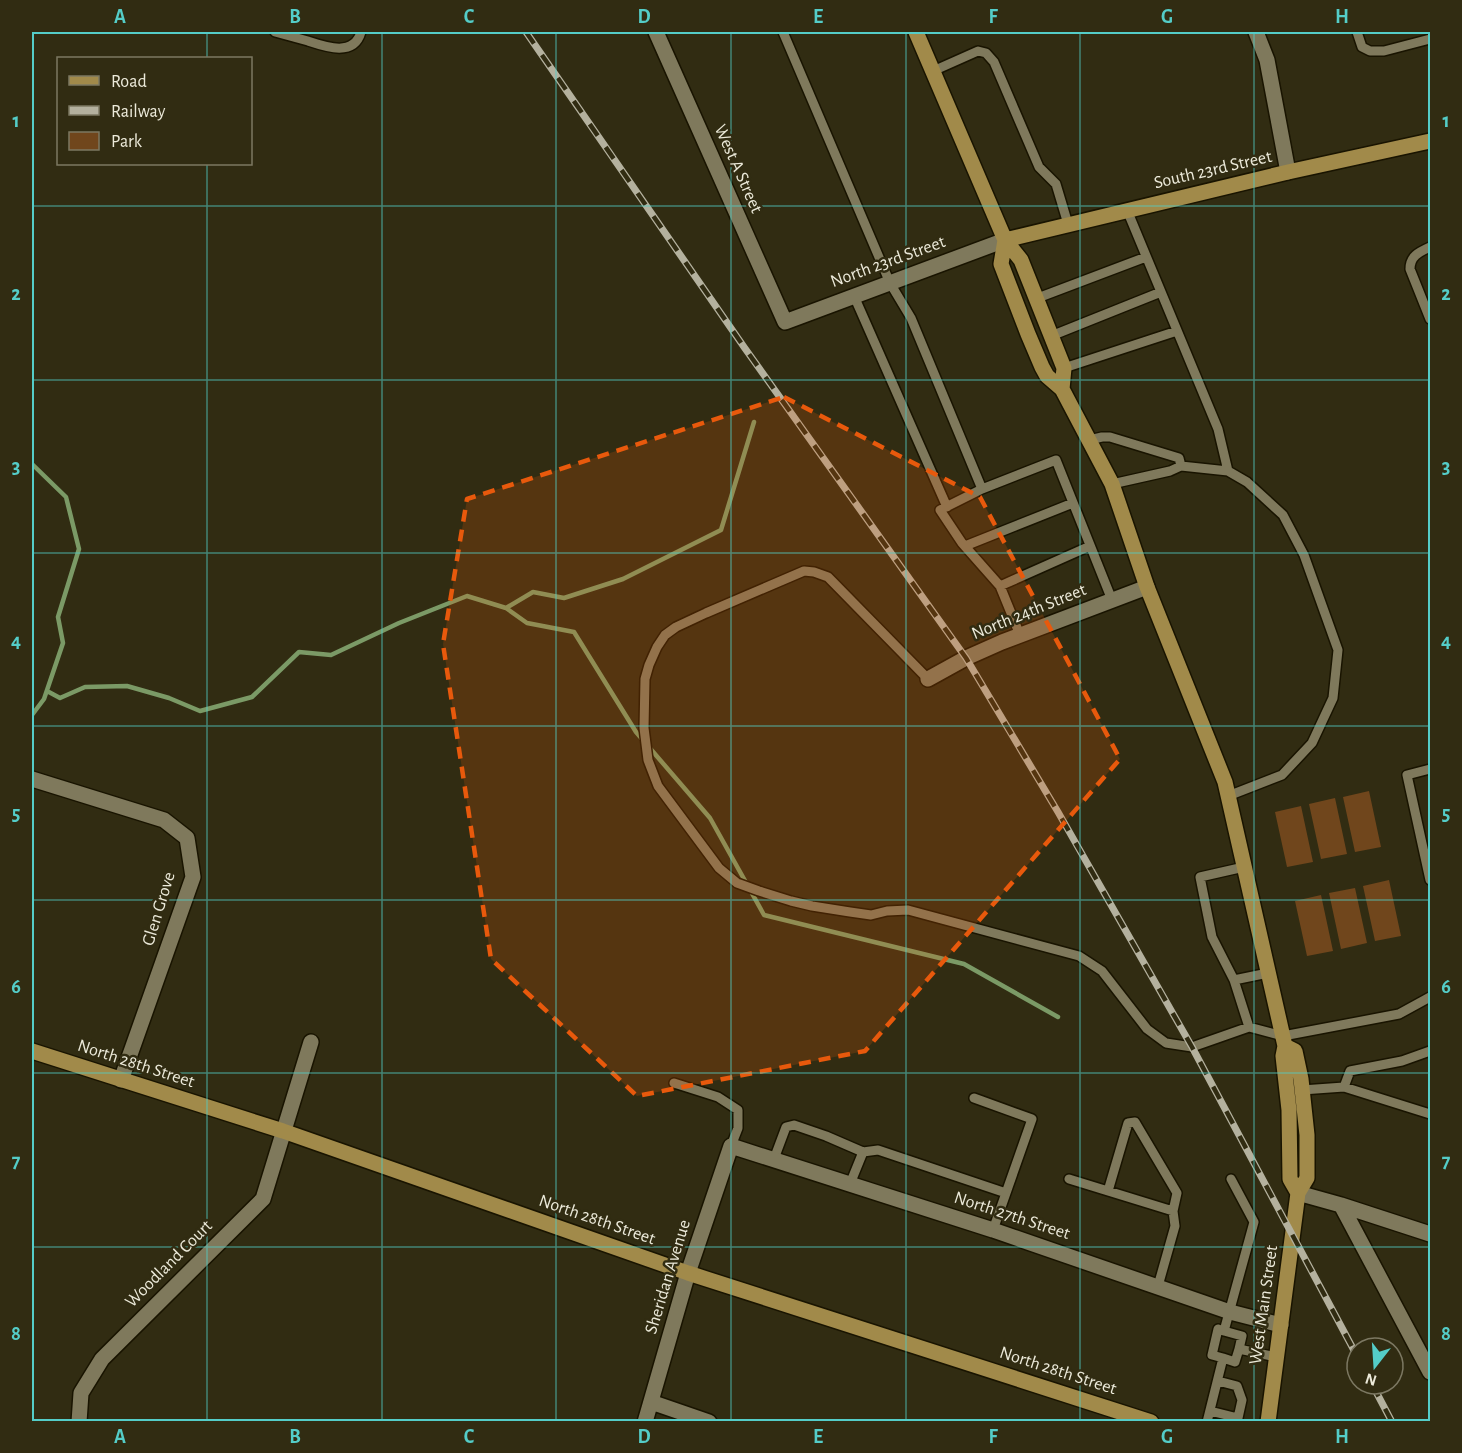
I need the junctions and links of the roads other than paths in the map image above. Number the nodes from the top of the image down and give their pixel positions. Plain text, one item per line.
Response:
1 (275, 32) edge
2 (361, 32) edge
3 (656, 32) edge
4 (783, 32) edge
5 (916, 32) edge
6 (1256, 32) edge
7 (1357, 32) edge
8 (1431, 39) edge
9 (933, 71) junction
10 (1431, 141) edge
11 (1288, 172) junction
12 (1127, 210) junction
13 (1068, 224) junction
14 (1005, 240) junction
15 (1431, 247) edge
16 (1146, 257) junction
17 (890, 283) junction
18 (1161, 292) junction
19 (854, 296) junction
20 (1035, 299) junction
21 (1431, 319) edge
22 (785, 322) joint
23 (1177, 331) junction
24 (1051, 336) junction
25 (1064, 368) junction
26 (1062, 389) junction
27 (1089, 440) junction
28 (1181, 466) junction
29 (1228, 471) junction
30 (1112, 484) junction
31 (982, 489) junction
32 (1073, 503) junction
33 (947, 507) junction
34 (965, 546) junction
35 (1090, 546) junction
36 (1000, 586) junction
37 (1147, 587) junction
38 (1112, 600) junction
39 (1020, 635) junction
40 (928, 679) joint
41 (1431, 769) edge
42 (32, 779) edge
43 (1228, 796) junction
44 (1244, 867) junction
45 (1431, 880) edge
46 (1268, 973) junction
47 (1234, 980) junction
48 (1431, 997) edge
49 (1249, 1027) junction
50 (1284, 1041) junction
51 (310, 1042) dead end
52 (32, 1051) edge
53 (1431, 1051) edge
54 (121, 1080) junction
55 (674, 1083) dead end
56 (1344, 1088) junction
57 (1302, 1090) junction
58 (974, 1098) dead end
59 (1431, 1114) edge
60 (283, 1131) junction
61 (731, 1146) junction
62 (863, 1152) junction
63 (774, 1159) junction
64 (1068, 1179) dead end
65 (1231, 1179) dead end
66 (850, 1184) junction
67 (1108, 1191) junction
68 (1006, 1193) junction
69 (1298, 1193) junction
70 (1341, 1205) junction
71 (1173, 1211) junction
72 (993, 1230) junction
73 (1431, 1234) edge
74 (688, 1273) junction
75 (1158, 1286) junction
76 (1230, 1312) junction
77 (1281, 1325) junction
78 (1224, 1330) junction
79 (1239, 1349) junction
80 (1276, 1357) junction
81 (1223, 1358) junction
82 (1431, 1371) edge
83 (1218, 1381) junction
84 (651, 1402) junction
85 (1210, 1411) junction
86 (79, 1422) edge
87 (645, 1422) edge
88 (709, 1422) edge
89 (1151, 1422) edge
90 (1207, 1422) edge
91 (1268, 1422) edge

1 - 2 lane
3 - 22 street, West A Street
4 - 17 lane
5 - 9 main road
6 - 11 street
7 - 8 lane
9 - 13 lane
9 - 14 main road
10 - 11 main road, South 23rd Street
11 - 12 main road, South 23rd Street
12 - 13 main road, South 23rd Street
12 - 16 lane
13 - 14 main road, South 23rd Street
14 - 17 street, North 23rd Street
14 - 20 main road
14 - 26 main road
15 - 21 lane
16 - 18 lane
16 - 20 lane
17 - 19 street, North 23rd Street
17 - 31 lane
18 - 23 lane
18 - 24 lane
19 - 22 street, North 23rd Street
19 - 33 lane
20 - 24 main road
23 - 25 lane
23 - 29 lane
24 - 25 main road
25 - 26 main road
26 - 27 main road
27 - 28 lane
27 - 30 main road
28 - 29 lane
28 - 30 lane
29 - 43 lane
30 - 37 main road
31 - 32 lane
31 - 33 lane
32 - 34 lane
32 - 35 lane
33 - 34 lane
34 - 36 lane
35 - 36 lane
35 - 38 lane
36 - 39 lane
37 - 38 street, North 24th Street
37 - 43 main road
38 - 39 street, North 24th Street
39 - 40 street, North 24th Street
40 - 49 lane
41 - 45 lane
42 - 54 street, Glen Grove
43 - 44 main road
44 - 46 main road
44 - 47 lane
46 - 47 lane
46 - 50 main road
47 - 49 lane
48 - 50 lane
49 - 50 lane
50 - 57 main road
50 - 69 main road
51 - 60 street, Woodland Court
52 - 54 main road, North 28th Street
53 - 56 lane
54 - 60 main road, North 28th Street
55 - 61 lane
56 - 57 lane
56 - 59 lane
57 - 69 main road
58 - 68 lane
60 - 74 main road, North 28th Street
60 - 86 street, Woodland Court
61 - 63 street, North 27th Street
61 - 74 street, Sheridan Avenue
62 - 63 lane
62 - 66 lane
62 - 68 lane
63 - 66 street, North 27th Street
64 - 67 lane
65 - 76 lane
66 - 72 street, North 27th Street
67 - 71 lane
67 - 71 lane
68 - 72 lane
69 - 70 street
69 - 77 main road, West Main Street
70 - 73 street
70 - 82 street
71 - 75 lane
72 - 75 street, North 27th Street
74 - 84 street, Sheridan Avenue
74 - 89 main road, North 28th Street
75 - 76 street, North 27th Street
76 - 77 street, North 27th Street
76 - 78 lane
77 - 80 main road, West Main Street
78 - 79 lane
78 - 81 lane
79 - 80 lane
79 - 81 lane
80 - 91 main road, West Main Street
81 - 83 lane
83 - 85 lane
83 - 85 lane
84 - 87 street, Sheridan Avenue
84 - 88 street
85 - 90 lane

